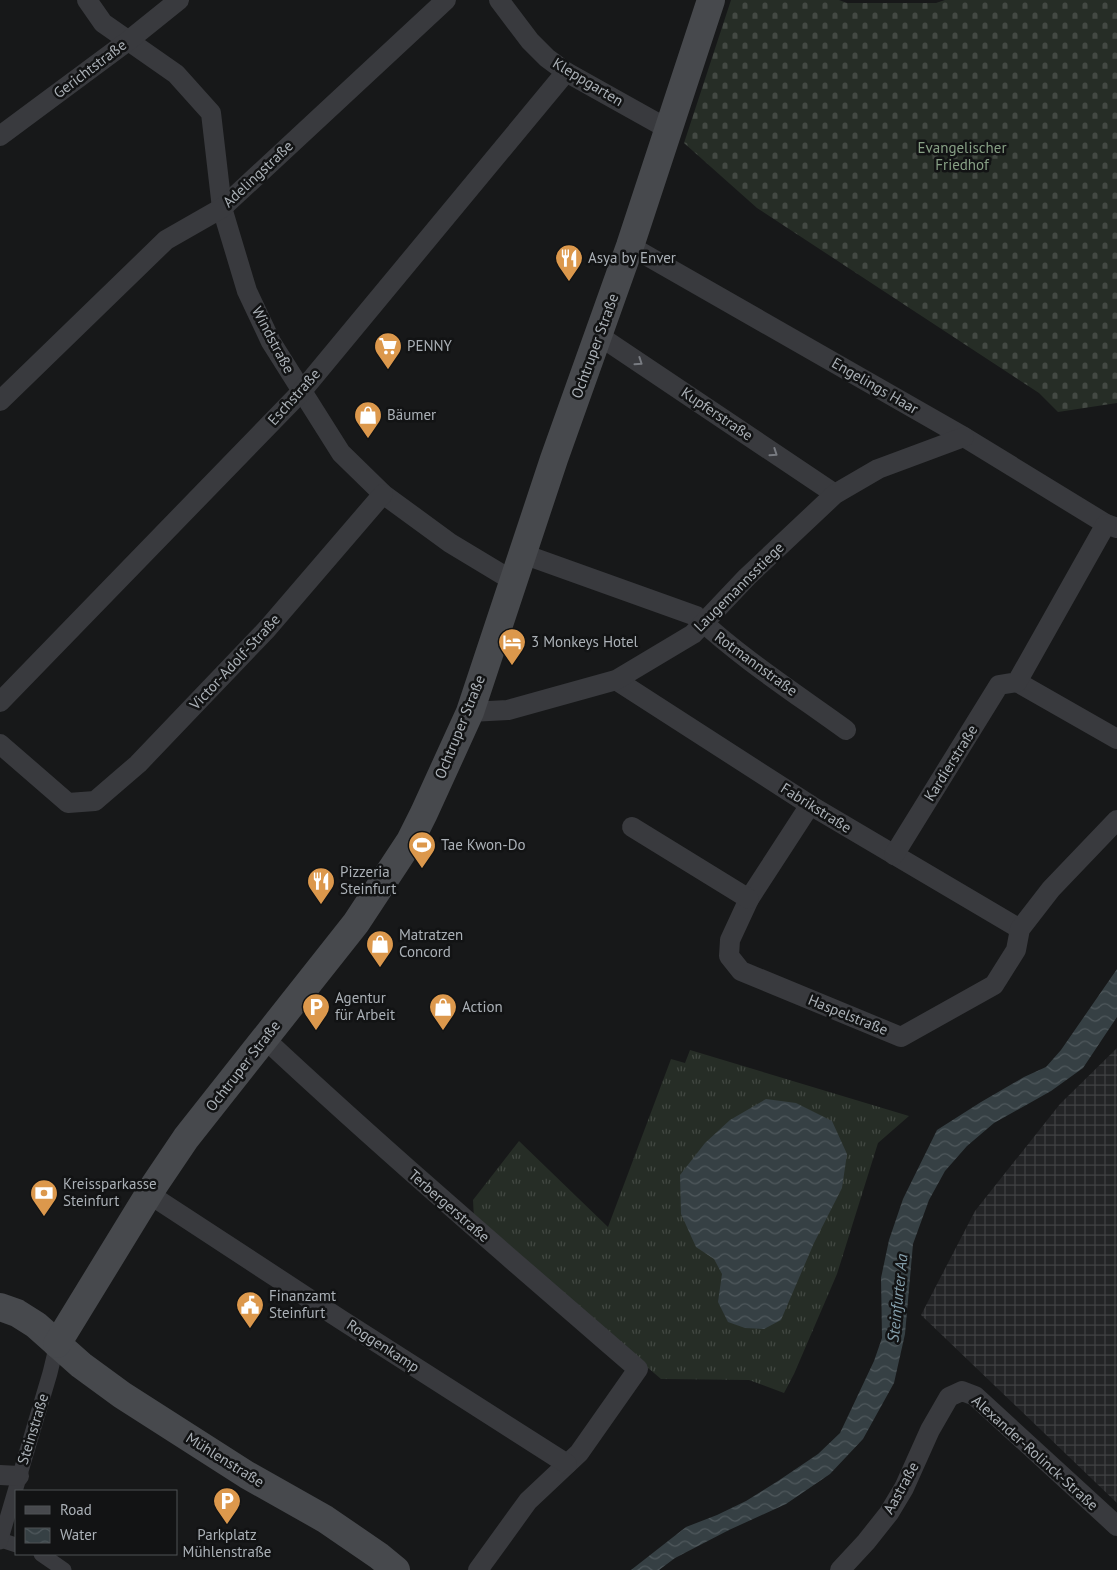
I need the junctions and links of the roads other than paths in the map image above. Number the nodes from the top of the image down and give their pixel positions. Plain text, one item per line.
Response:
1 (86, 0) edge
2 (179, 0) edge
3 (446, 0) edge
4 (499, 0) edge
5 (711, 0) edge
6 (128, 41) junction
7 (566, 72) junction
8 (668, 129) junction
9 (0, 136) edge
10 (222, 208) junction
11 (630, 246) junction
12 (598, 335) junction
13 (301, 392) junction
14 (0, 401) edge
15 (964, 436) junction
16 (383, 494) junction
17 (835, 494) junction
18 (1111, 526) edge
19 (523, 554) junction
20 (513, 581) junction
21 (704, 623) junction
22 (616, 680) junction
23 (1016, 682) junction
24 (0, 702) edge
25 (470, 712) junction
26 (846, 730) dead end
27 (1117, 739) edge
28 (0, 744) edge
29 (810, 805) junction
30 (1117, 820) edge
31 (632, 826) dead end
32 (894, 855) junction
33 (749, 899) junction
34 (1020, 929) junction
35 (265, 1039) junction
36 (149, 1194) junction
37 (0, 1307) edge
38 (57, 1344) junction
39 (948, 1397) joint
40 (567, 1464) junction
41 (9, 1476) edge
42 (1117, 1526) edge
43 (0, 1541) edge
44 (15, 1545) edge
45 (43, 1555) edge
46 (64, 1570) edge
47 (396, 1570) edge
48 (478, 1570) edge
49 (840, 1570) edge

1 - 6 street, Windstraße
2 - 6 street, Gerichtstraße
3 - 10 street, Adelingstraße
4 - 7 street, Kleppgarten
5 - 8 main road, Ochtruper Straße
6 - 9 street, Gerichtstraße
6 - 10 street, Windstraße
7 - 8 street, Kleppgarten
7 - 13 street, Eschstraße
8 - 11 main road, Ochtruper Straße
10 - 13 street, Windstraße
10 - 14 street, Adelingstraße
11 - 12 main road, Ochtruper Straße
11 - 15 street, Engelings Haar
12 -> 17 street, Kupferstraße
12 - 19 main road, Ochtruper Straße
13 - 16 street, Windstraße
13 - 24 street, Eschstraße
15 - 17 street, Laugemannsstiege
15 - 18 street, Engelings Haar
16 - 20 street, Windstraße
16 - 28 street, Victor-Adolf-Straße
17 - 21 street, Laugemannsstiege
18 - 23 street
19 - 20 main road, Ochtruper Straße
19 - 21 street, Rotmannstraße
20 - 25 main road, Ochtruper Straße
21 - 22 street, Laugemannsstiege
21 - 26 street, Rotmannstraße
22 - 25 street, Laugemannsstiege
22 - 29 street, Fabrikstraße
23 - 27 street
23 - 32 street, Kardierstraße
25 - 35 main road, Ochtruper Straße
29 - 32 street, Fabrikstraße
29 - 33 street, Haspelstraße
30 - 34 street
31 - 33 street
32 - 34 street, Fabrikstraße
33 - 34 street, Haspelstraße
35 - 36 main road, Ochtruper Straße
35 - 40 street, Terbergerstraße
36 - 38 main road, Ochtruper Straße
36 - 40 street, Roggenkamp
37 - 38 main road, Mühlenstraße
38 - 41 street, Steinstraße
38 - 47 main road, Mühlenstraße
39 - 42 street, Alexander-Rolinck-Straße
39 - 49 street, Aastraße
40 - 48 street
41 - 43 street, Steinstraße
43 - 44 street
45 - 46 street

